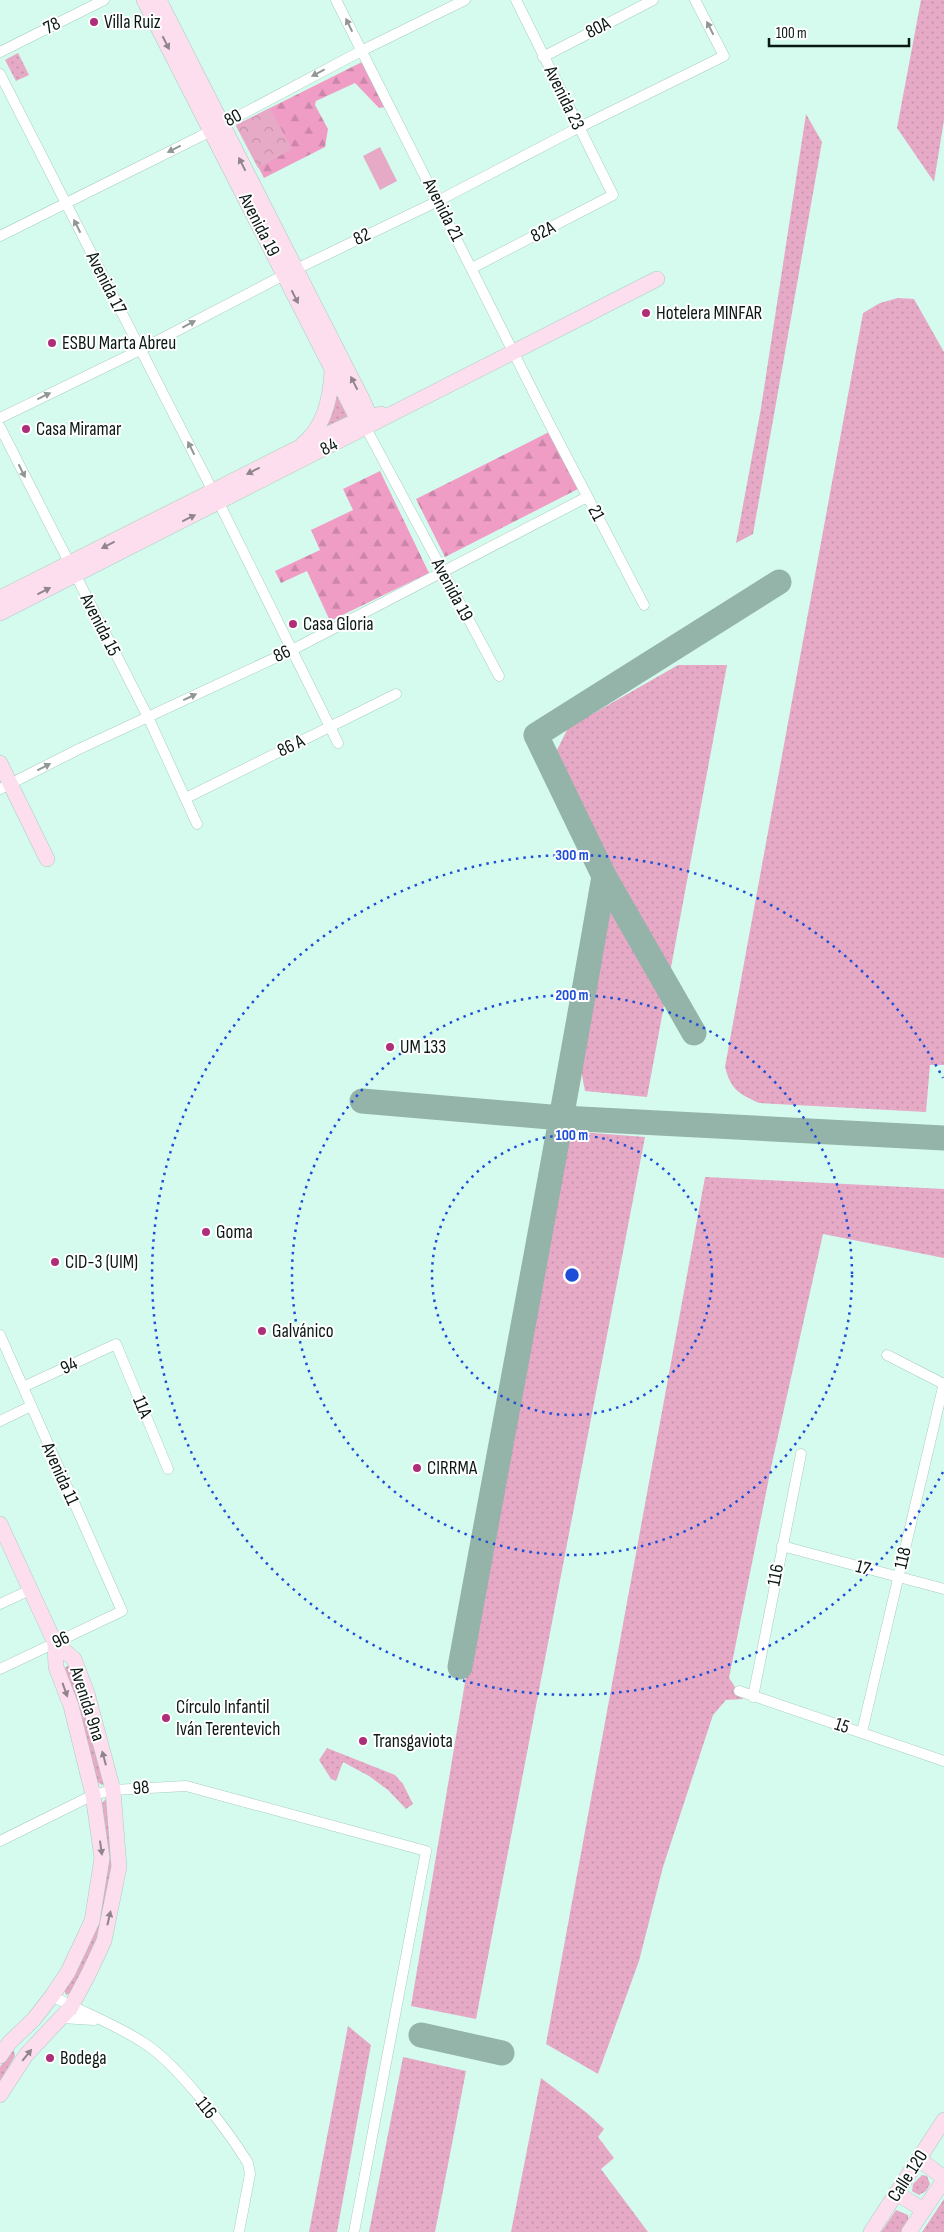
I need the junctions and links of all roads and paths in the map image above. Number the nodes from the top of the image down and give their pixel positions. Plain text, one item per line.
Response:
1 (104, 0) edge
2 (144, 0) edge
3 (159, 0) edge
4 (336, 0) edge
5 (465, 0) edge
6 (516, 0) edge
7 (653, 0) edge
8 (696, 0) edge
9 (361, 51) junction
10 (0, 52) edge
11 (543, 57) junction
12 (0, 74) edge
13 (216, 127) junction
14 (578, 128) junction
15 (613, 195) joint
16 (438, 201) junction
17 (65, 203) junction
18 (0, 236) edge
19 (472, 268) junction
20 (290, 272) junction
21 (656, 276) dead end
22 (140, 350) junction
23 (512, 350) junction
24 (332, 368) junction
25 (0, 418) edge
26 (548, 421) joint
27 (363, 422) junction
28 (0, 427) edge
29 (296, 449) junction
30 (587, 497) junction
31 (216, 498) junction
32 (72, 570) junction
33 (442, 573) junction
34 (0, 598) edge
35 (644, 605) dead end
36 (0, 613) edge
37 (292, 650) junction
38 (499, 676) dead end
39 (396, 694) dead end
40 (148, 717) junction
41 (330, 726) junction
42 (338, 743) dead end
43 (0, 763) edge
44 (5, 787) edge
45 (186, 798) junction
46 (197, 824) dead end
47 (47, 860) dead end
48 (0, 1335) edge
49 (116, 1344) joint
50 (887, 1355) dead end
51 (944, 1384) edge
52 (23, 1387) junction
53 (31, 1406) junction
54 (0, 1421) edge
55 (801, 1454) dead end
56 (168, 1469) dead end
57 (0, 1524) edge
58 (782, 1546) junction
59 (898, 1577) junction
60 (944, 1589) edge
61 (30, 1590) junction
62 (0, 1604) edge
63 (122, 1612) joint
64 (55, 1643) junction
65 (0, 1669) edge
66 (739, 1691) dead end
67 (753, 1697) junction
68 (862, 1732) junction
69 (944, 1750) edge
70 (942, 1761) edge
71 (112, 1790) junction
72 (93, 1795) junction
73 (0, 1841) edge
74 (52, 1996) junction
75 (67, 2012) junction
76 (4, 2045) edge
77 (0, 2056) edge
78 (0, 2096) edge
79 (944, 2120) edge
80 (919, 2159) junction
81 (944, 2179) edge
82 (896, 2193) junction
83 (924, 2210) junction
84 (239, 2232) edge
85 (354, 2232) edge
86 (872, 2232) edge
87 (909, 2232) edge

1 - 10 street, 78
2 -> 13 main road, Avenida 19
3 - 13 main road, Avenida 19
9 -> 4 street, Avenida 21
5 - 9 street, 80
6 - 11 street, Avenida 23
7 - 11 street, 80A
14 -> 8 street, 82
9 -> 13 street, 80
9 - 16 street, Avenida 21
11 - 14 street, Avenida 23
12 - 17 street, Avenida 17
13 -> 17 street, 80
13 - 20 main road, Avenida 19
14 - 15 street, Avenida 23
14 - 16 street, 82
15 - 19 street, 82A
16 - 19 street, Avenida 21
16 - 20 street, 82
17 - 18 street, 80
22 -> 17 street, Avenida 17
19 - 23 street, Avenida 21
22 -> 20 street, 82
20 -> 24 main road, Avenida 19
27 -> 20 main road, Avenida 19
21 - 23 main road, 84
25 -> 22 street, 82
31 -> 22 street, Avenida 17
23 - 26 street, Avenida 21
23 - 27 main road, 84
24 - 27 main road, Avenida 19
24 - 29 main road
26 - 30 street, 21
27 - 29 main road, 84
27 - 31 main road, 84
27 - 33 street, Avenida 19
28 -> 32 street, Avenida 15
29 -> 31 main road, 84
30 - 33 street, 86
30 - 35 street, 21
31 - 32 main road, 84
31 - 37 street, Avenida 17
32 - 34 main road, 84
36 -> 32 main road, 84
32 - 40 street, Avenida 15
33 - 37 street, 86
33 - 38 street, Avenida 19
40 -> 37 street, 86
37 - 41 street, Avenida 17
39 - 41 street, 86 A
44 -> 40 street, 86
40 - 45 street, Avenida 15
41 - 42 street
41 - 45 street, 86 A
43 - 44 main road
44 - 47 main road
45 - 46 street, Avenida 15
48 - 52 street, Avenida 11
49 - 52 street, 94
49 - 56 street, 11A
50 - 51 street
51 - 59 street, 118
52 - 53 street, Avenida 11
53 - 54 street
53 - 63 street, Avenida 11
55 - 58 street, 116
57 - 61 main road
58 - 59 street, 17
58 - 67 street, 116
59 - 60 street, 17
59 - 68 street, 118
61 - 62 street
61 - 64 main road
63 - 64 street, 96
64 - 65 street, 96
71 -> 64 main road, Avenida 9na
64 -> 72 main road, Avenida 9na
66 - 67 street, 15
67 - 68 street, 15
68 - 70 street, 15
69 - 70 street
71 - 72 street, 98
75 -> 71 main road, Avenida 9na
71 - 85 street, 98
72 - 73 street, 98
72 -> 74 main road, Avenida 9na
74 - 75 street, 116
74 - 76 main road, Avenida 9na
78 -> 75 main road, Avenida 9na
75 - 84 street, 116
76 - 77 main road, Avenida 9na
79 - 80 main road, Calle 120
80 - 81 main road
80 - 82 main road, Calle 120
81 - 83 main road, Calle 120
82 - 83 main road
82 - 86 main road, Calle 120
83 - 87 main road, Calle 120

